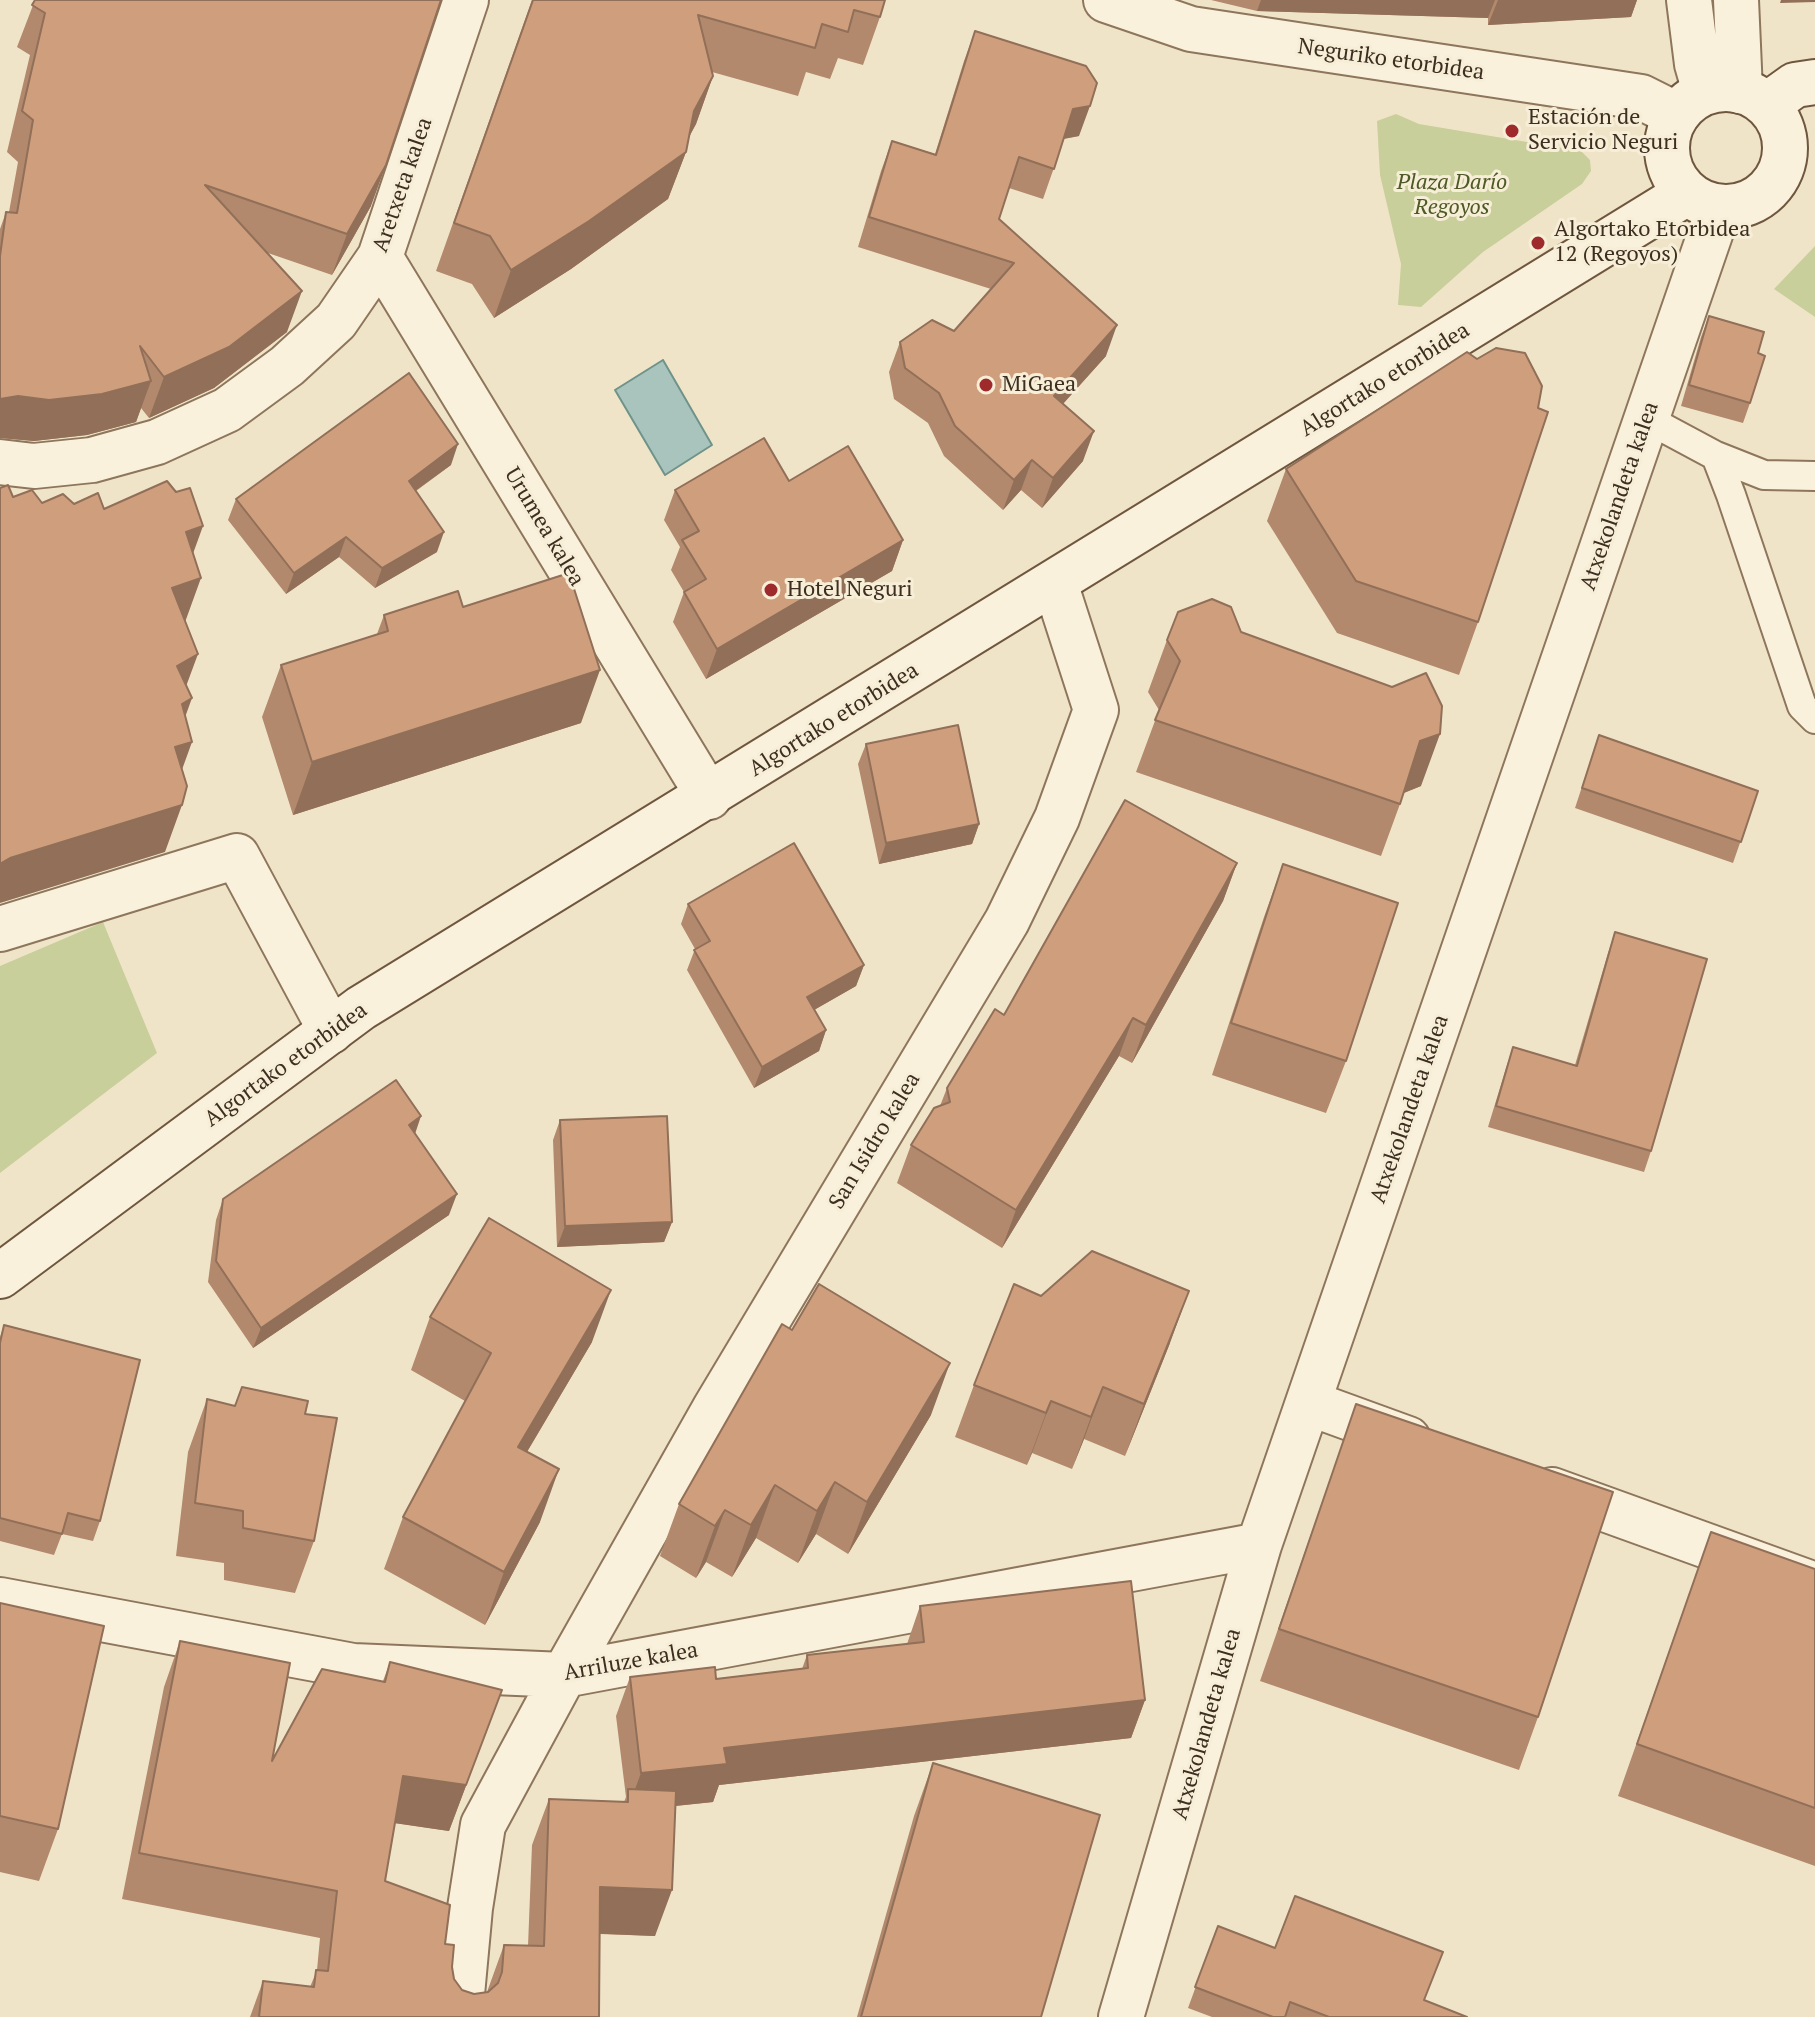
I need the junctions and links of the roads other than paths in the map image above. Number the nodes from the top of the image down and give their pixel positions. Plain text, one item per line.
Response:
1 (466, 0) edge
2 (1106, 0) edge
3 (1689, 0) edge
4 (1736, 0) edge
5 (1815, 82) edge
6 (1722, 101) junction
7 (1798, 160) edge
8 (1703, 200) junction
9 (380, 257) junction
10 (1647, 419) junction
11 (1716, 456) junction
12 (0, 462) edge
13 (1815, 476) edge
14 (1055, 583) junction
15 (1815, 719) edge
16 (709, 797) junction
17 (0, 929) edge
18 (331, 1031) junction
19 (0, 1276) edge
20 (1309, 1403) junction
21 (1443, 1451) edge
22 (1517, 1478) edge
23 (1259, 1545) junction
24 (1815, 1585) edge
25 (0, 1600) edge
26 (564, 1675) junction
27 (460, 2016) edge
28 (1121, 2017) edge

1 - 9 street, Aretxeta kalea
2 - 6 street, Neguriko etorbidea
3 - 6 street
4 - 6 street
5 - 6 street
6 - 7 street
6 - 8 street
7 - 8 street
8 - 10 street, Atxekolandeta kalea
8 - 14 street, Algortako etorbidea
9 - 12 street, Aretxeta kalea
9 - 16 street, Urumea kalea
10 - 11 lane
10 - 20 street, Atxekolandeta kalea
11 - 13 lane
11 - 15 lane
14 - 16 street, Algortako etorbidea
14 - 26 street, San Isidro kalea
16 - 18 street, Algortako etorbidea
17 - 18 street
18 - 19 street, Algortako etorbidea
20 - 21 street
20 - 23 street, Atxekolandeta kalea
22 - 24 street
23 - 26 street, Arriluze kalea
23 - 28 street, Atxekolandeta kalea
25 - 26 street, Arriluze kalea
26 - 27 street, San Isidro kalea

